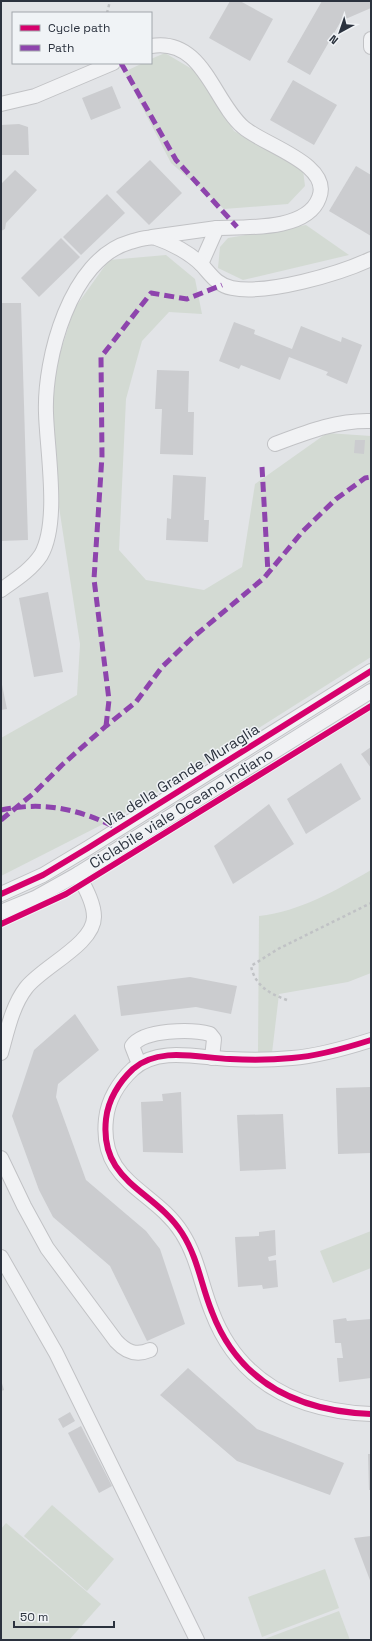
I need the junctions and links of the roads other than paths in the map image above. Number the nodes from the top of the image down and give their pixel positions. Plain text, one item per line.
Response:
1 (371, 39) edge
2 (152, 46) edge
3 (371, 47) edge
4 (111, 64) edge
5 (1, 104) edge
6 (217, 228) junction
7 (151, 237) junction
8 (371, 259) edge
9 (201, 264) junction
10 (371, 421) edge
11 (275, 444) dead end
12 (1, 590) edge
13 (371, 671) edge
14 (371, 691) edge
15 (78, 874) junction
16 (1, 894) edge
17 (1, 912) edge
18 (371, 1040) edge
19 (1, 1053) edge
20 (212, 1058) junction
21 (139, 1064) junction
22 (1, 1158) edge
23 (1, 1257) edge
24 (150, 1350) dead end
25 (371, 1414) edge
26 (197, 1640) edge

1 - 3 street
2 - 6 street
4 - 5 street
6 - 7 street
6 - 9 street
7 - 9 street
7 - 12 street
8 - 9 street
10 - 11 street
13 - 16 street, Via della Grande Muraglia
14 - 15 street, Via della Grande Muraglia
15 - 17 street, Via della Grande Muraglia
15 - 19 street
18 - 20 street
20 - 21 street
20 - 21 street
21 - 25 street
22 - 24 street
23 - 26 street

